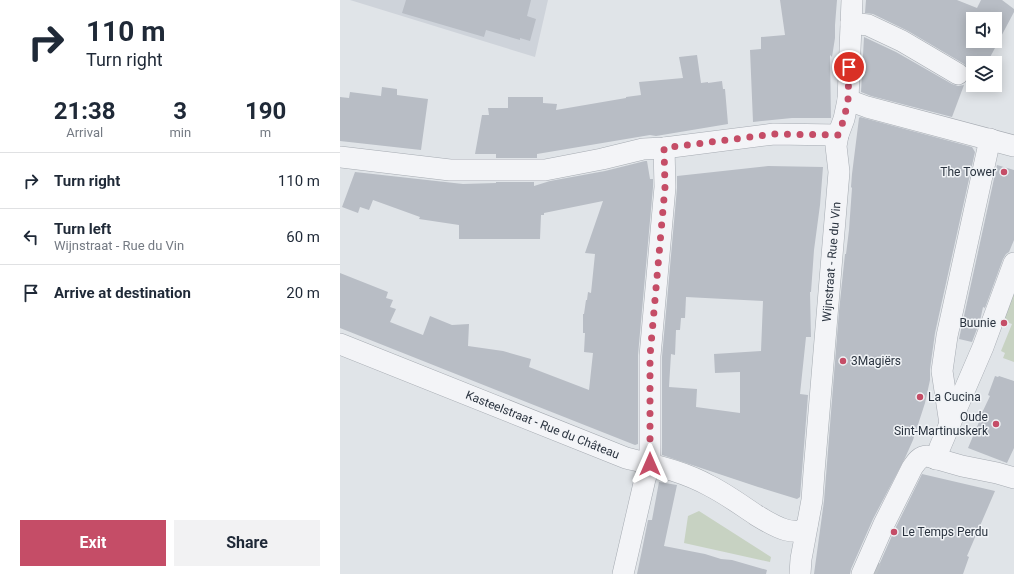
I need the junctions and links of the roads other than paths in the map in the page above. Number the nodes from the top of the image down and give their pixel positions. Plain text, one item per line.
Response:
1 (852, 0) edge
2 (851, 23) junction
3 (958, 74) dead end
4 (848, 100) junction
5 (838, 135) junction
6 (990, 140) junction
7 (1014, 146) edge
8 (664, 148) junction
9 (340, 156) edge
10 (1014, 263) edge
11 (340, 344) edge
12 (950, 424) junction
13 (936, 459) junction
14 (650, 464) junction
15 (1014, 478) edge
16 (807, 525) junction
17 (865, 571) edge
18 (623, 574) edge
19 (800, 574) edge

1 - 2 street, Wijnstraat - Rue du Vin
2 - 3 street
2 - 4 street, Wijnstraat - Rue du Vin
4 - 5 street, Wijnstraat - Rue du Vin
4 - 6 street
5 - 8 street
5 - 16 street, Wijnstraat - Rue du Vin
6 - 7 street
6 - 12 street
8 - 9 street
8 - 14 street
10 - 12 street
11 - 14 street, Kasteelstraat - Rue du Château
12 - 13 street
13 - 15 street
13 - 17 street
14 - 16 street, Kasteelstraat - Rue du Château
14 - 18 street
16 - 19 street, Wijnstraat - Rue du Vin

